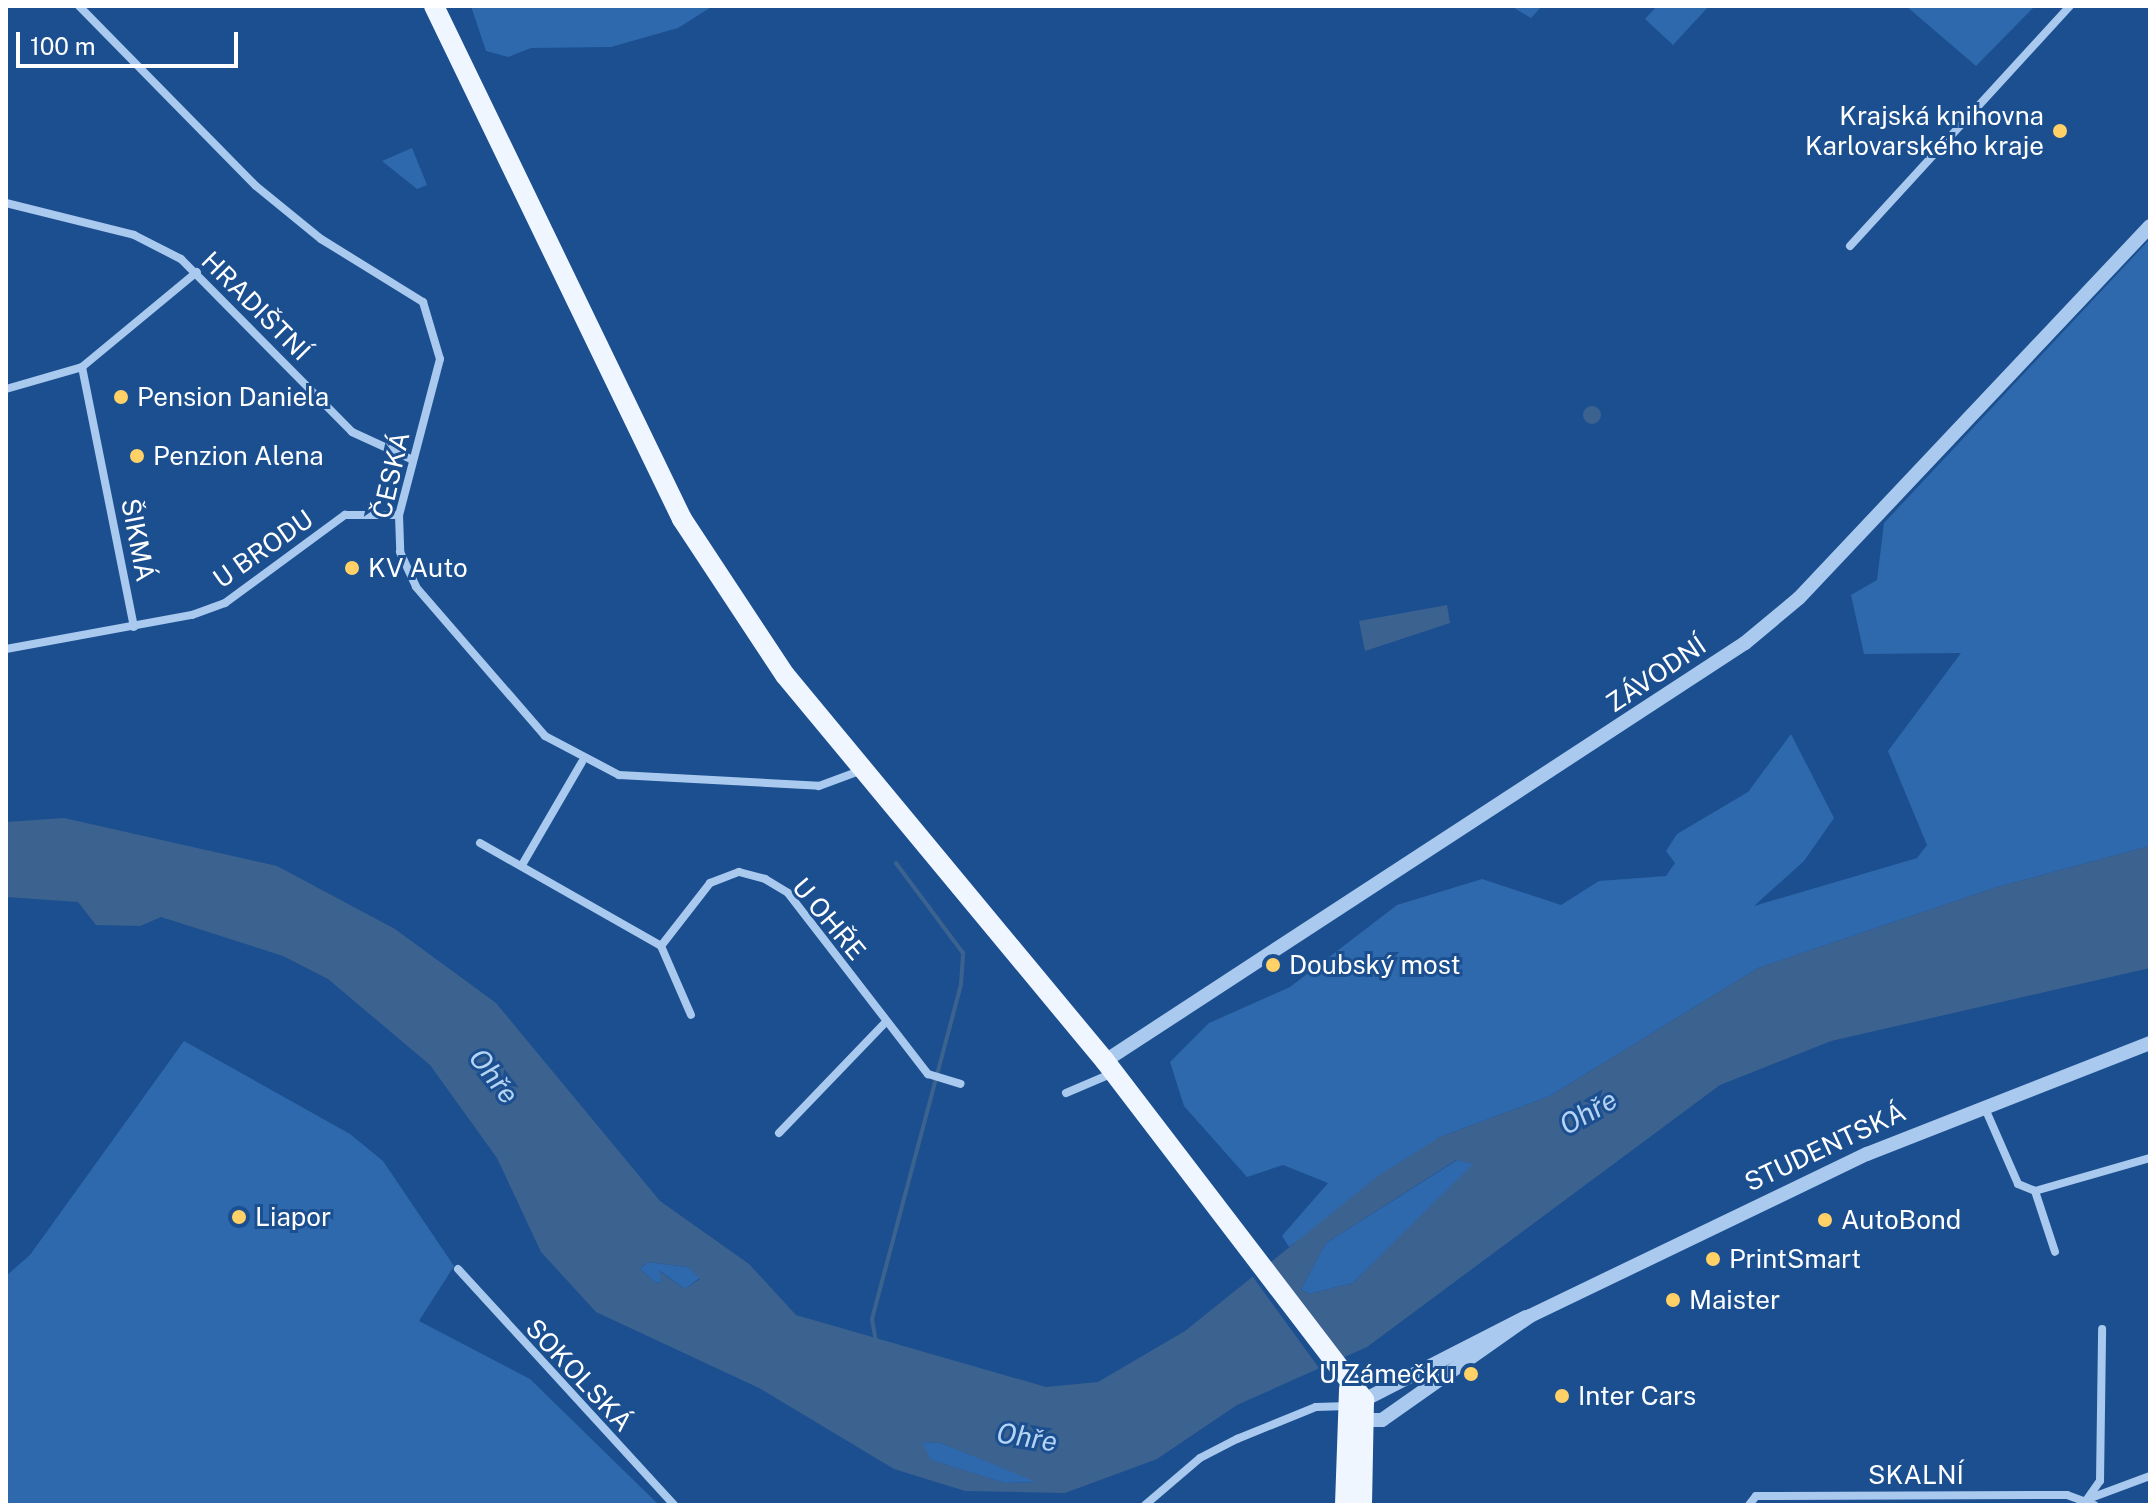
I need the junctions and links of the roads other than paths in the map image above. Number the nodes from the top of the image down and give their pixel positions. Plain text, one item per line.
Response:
1 (79, 6) edge
2 (434, 6) edge
3 (2070, 6) edge
4 (6, 203) edge
5 (2150, 226) edge
6 (1850, 246) dead end
7 (197, 272) junction
8 (82, 367) junction
9 (6, 389) edge
10 (411, 459) junction
11 (399, 515) junction
12 (134, 627) junction
13 (6, 649) edge
14 (582, 762) junction
15 (863, 770) junction
16 (480, 843) dead end
17 (522, 865) junction
18 (661, 946) junction
19 (691, 1015) dead end
20 (886, 1022) junction
21 (2150, 1043) edge
22 (1109, 1067) junction
23 (960, 1084) dead end
24 (1066, 1093) dead end
25 (1984, 1105) junction
26 (779, 1133) dead end
27 (2150, 1158) edge
28 (2035, 1191) junction
29 (2055, 1252) dead end
30 (458, 1269) dead end
31 (1530, 1316) junction
32 (2102, 1329) dead end
33 (1358, 1404) junction
34 (2150, 1476) edge
35 (2088, 1503) edge
36 (1356, 1504) edge
37 (674, 1505) edge
38 (1145, 1505) edge
39 (1749, 1505) edge

1 - 10 street, ČESKÁ
2 - 15 main road
3 - 6 street
4 - 7 street, HRADIŠTNÍ
5 - 22 street, ZÁVODNÍ
7 - 8 street
7 - 10 street, HRADIŠTNÍ
8 - 9 street
8 - 12 street, ŠIKMÁ
10 - 11 street, ČESKÁ
11 - 12 street, U BRODU
11 - 14 street, ČESKÁ
12 - 13 street, U BRODU
14 - 15 street, ČESKÁ
14 - 17 street
15 - 22 main road
16 - 17 street
17 - 18 street
18 - 19 street
18 - 20 street, U OHŘE
20 - 23 street, U OHŘE
20 - 26 street
21 - 25 street, STUDENTSKÁ
22 - 24 street
22 - 33 main road
25 - 28 street
25 - 31 street, STUDENTSKÁ
27 - 28 street
28 - 29 street
30 - 37 street, SOKOLSKÁ
31 - 33 street, STUDENTSKÁ
31 - 33 street, STUDENTSKÁ
32 - 35 street
33 - 36 main road
33 - 36 main road
33 - 38 street
34 - 35 street
35 - 39 street, SKALNÍ

